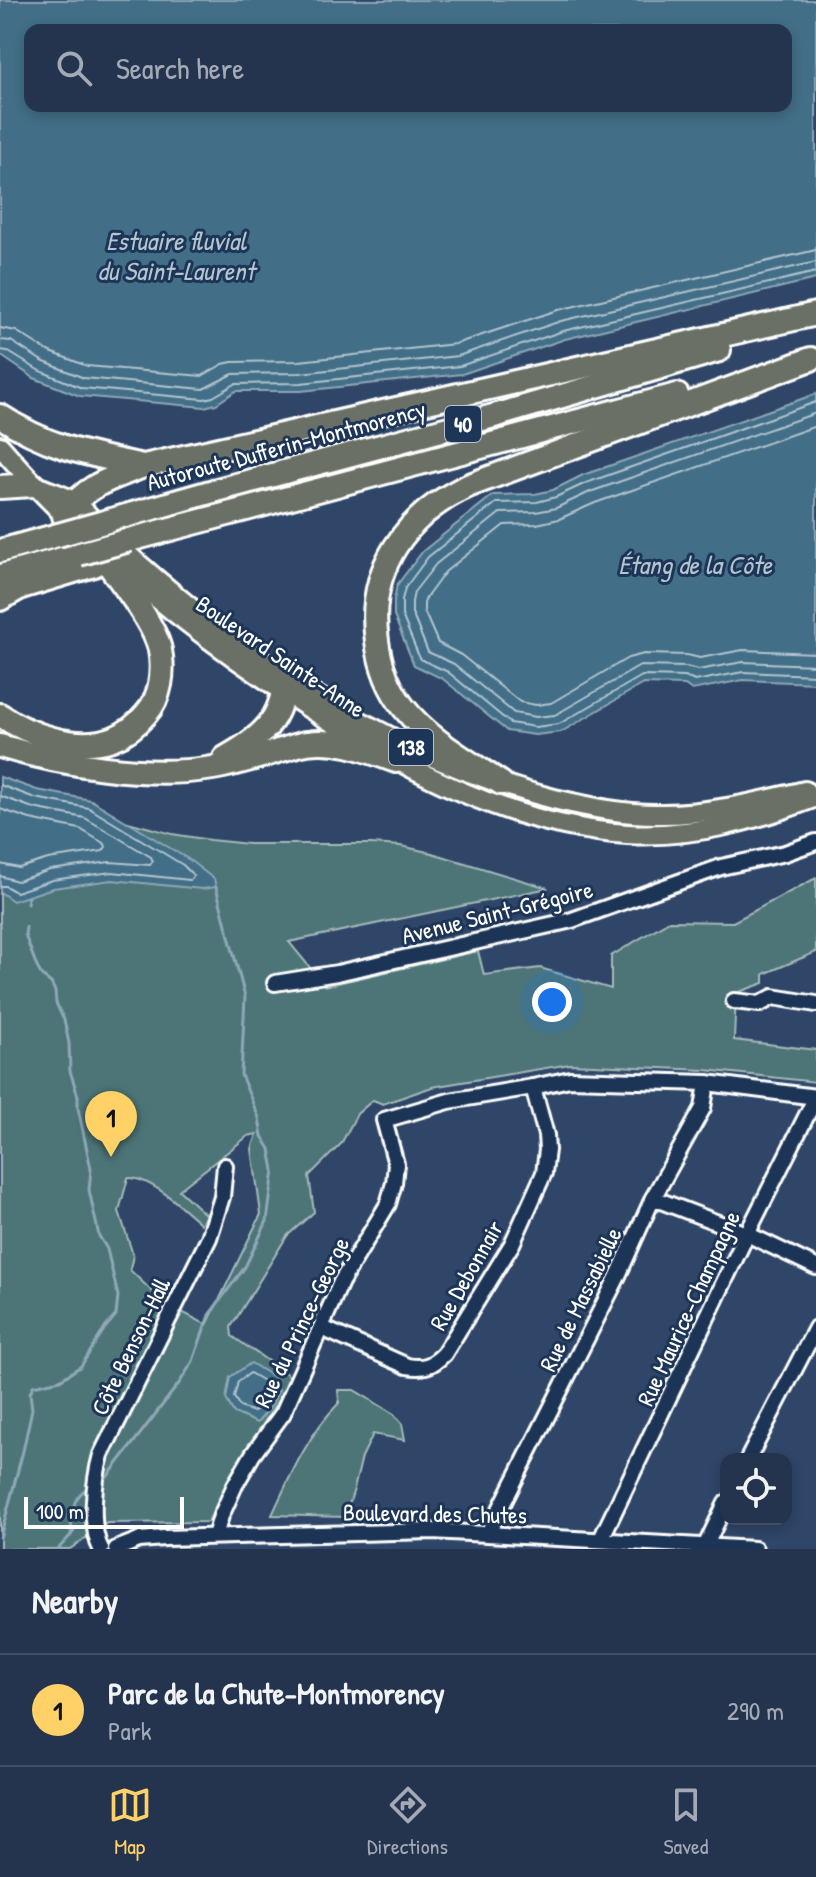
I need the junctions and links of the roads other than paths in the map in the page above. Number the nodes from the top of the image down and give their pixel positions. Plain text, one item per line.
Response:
1 (816, 314) edge
2 (816, 321) edge
3 (814, 358) edge
4 (0, 416) edge
5 (0, 446) edge
6 (144, 466) junction
7 (33, 485) junction
8 (0, 487) edge
9 (65, 518) junction
10 (0, 551) edge
11 (89, 555) junction
12 (0, 576) edge
13 (0, 599) edge
14 (285, 684) junction
15 (0, 715) edge
16 (0, 746) edge
17 (396, 761) junction
18 (207, 769) junction
19 (501, 783) junction
20 (816, 789) edge
21 (816, 797) edge
22 (816, 842) edge
23 (275, 983) dead end
24 (734, 1001) dead end
25 (816, 1004) edge
26 (707, 1083) junction
27 (533, 1087) junction
28 (816, 1097) edge
29 (225, 1166) dead end
30 (653, 1198) junction
31 (747, 1234) junction
32 (816, 1267) edge
33 (322, 1328) junction
34 (816, 1328) edge
35 (751, 1453) edge
36 (720, 1516) edge
37 (488, 1533) junction
38 (215, 1536) junction
39 (601, 1539) junction
40 (705, 1548) edge
41 (101, 1549) edge
42 (116, 1549) edge
43 (755, 1549) edge

1 - 6 highway
2 - 9 highway, Autoroute Dufferin-Montmorency / 40, bridge
3 - 11 highway, 40
3 - 19 highway
4 - 6 highway
5 - 7 main road, Boulevard Sainte-Anne
6 - 9 highway
7 - 8 highway
7 - 9 main road, Boulevard Sainte-Anne / 138
9 - 10 highway, Autoroute Dufferin-Montmorency / 40
9 - 11 main road, Boulevard Sainte-Anne
9 - 14 main road, Boulevard Sainte-Anne / 138
11 - 12 highway
11 - 13 highway
11 - 14 main road, Boulevard Sainte-Anne
11 - 15 highway
14 - 17 main road, Boulevard Sainte-Anne
14 - 18 highway
14 - 19 main road, Boulevard Sainte-Anne / 138
16 - 18 highway
17 - 18 highway
17 - 21 main road, Boulevard Sainte-Anne / 138
19 - 20 main road, Boulevard Sainte-Anne / 138
22 - 23 street, Avenue Saint-Grégoire
24 - 25 street
26 - 27 street
26 - 28 street
26 - 30 street, Rue de Massabielle
27 - 33 street, Rue du Prince-George
27 - 33 street, Rue Debonnair
28 - 31 street, Rue Maurice-Champagne
29 - 41 street, Côte Benson-Hall
30 - 31 street
30 - 37 street, Rue de Massabielle
31 - 32 street
31 - 39 street, Rue Maurice-Champagne
33 - 38 street, Rue du Prince-George
34 - 35 street
36 - 40 street
37 - 38 street, Boulevard des Chutes
37 - 39 street, Boulevard des Chutes
38 - 42 street, Boulevard des Chutes
39 - 40 street, Boulevard des Chutes
40 - 43 street, Boulevard des Chutes

